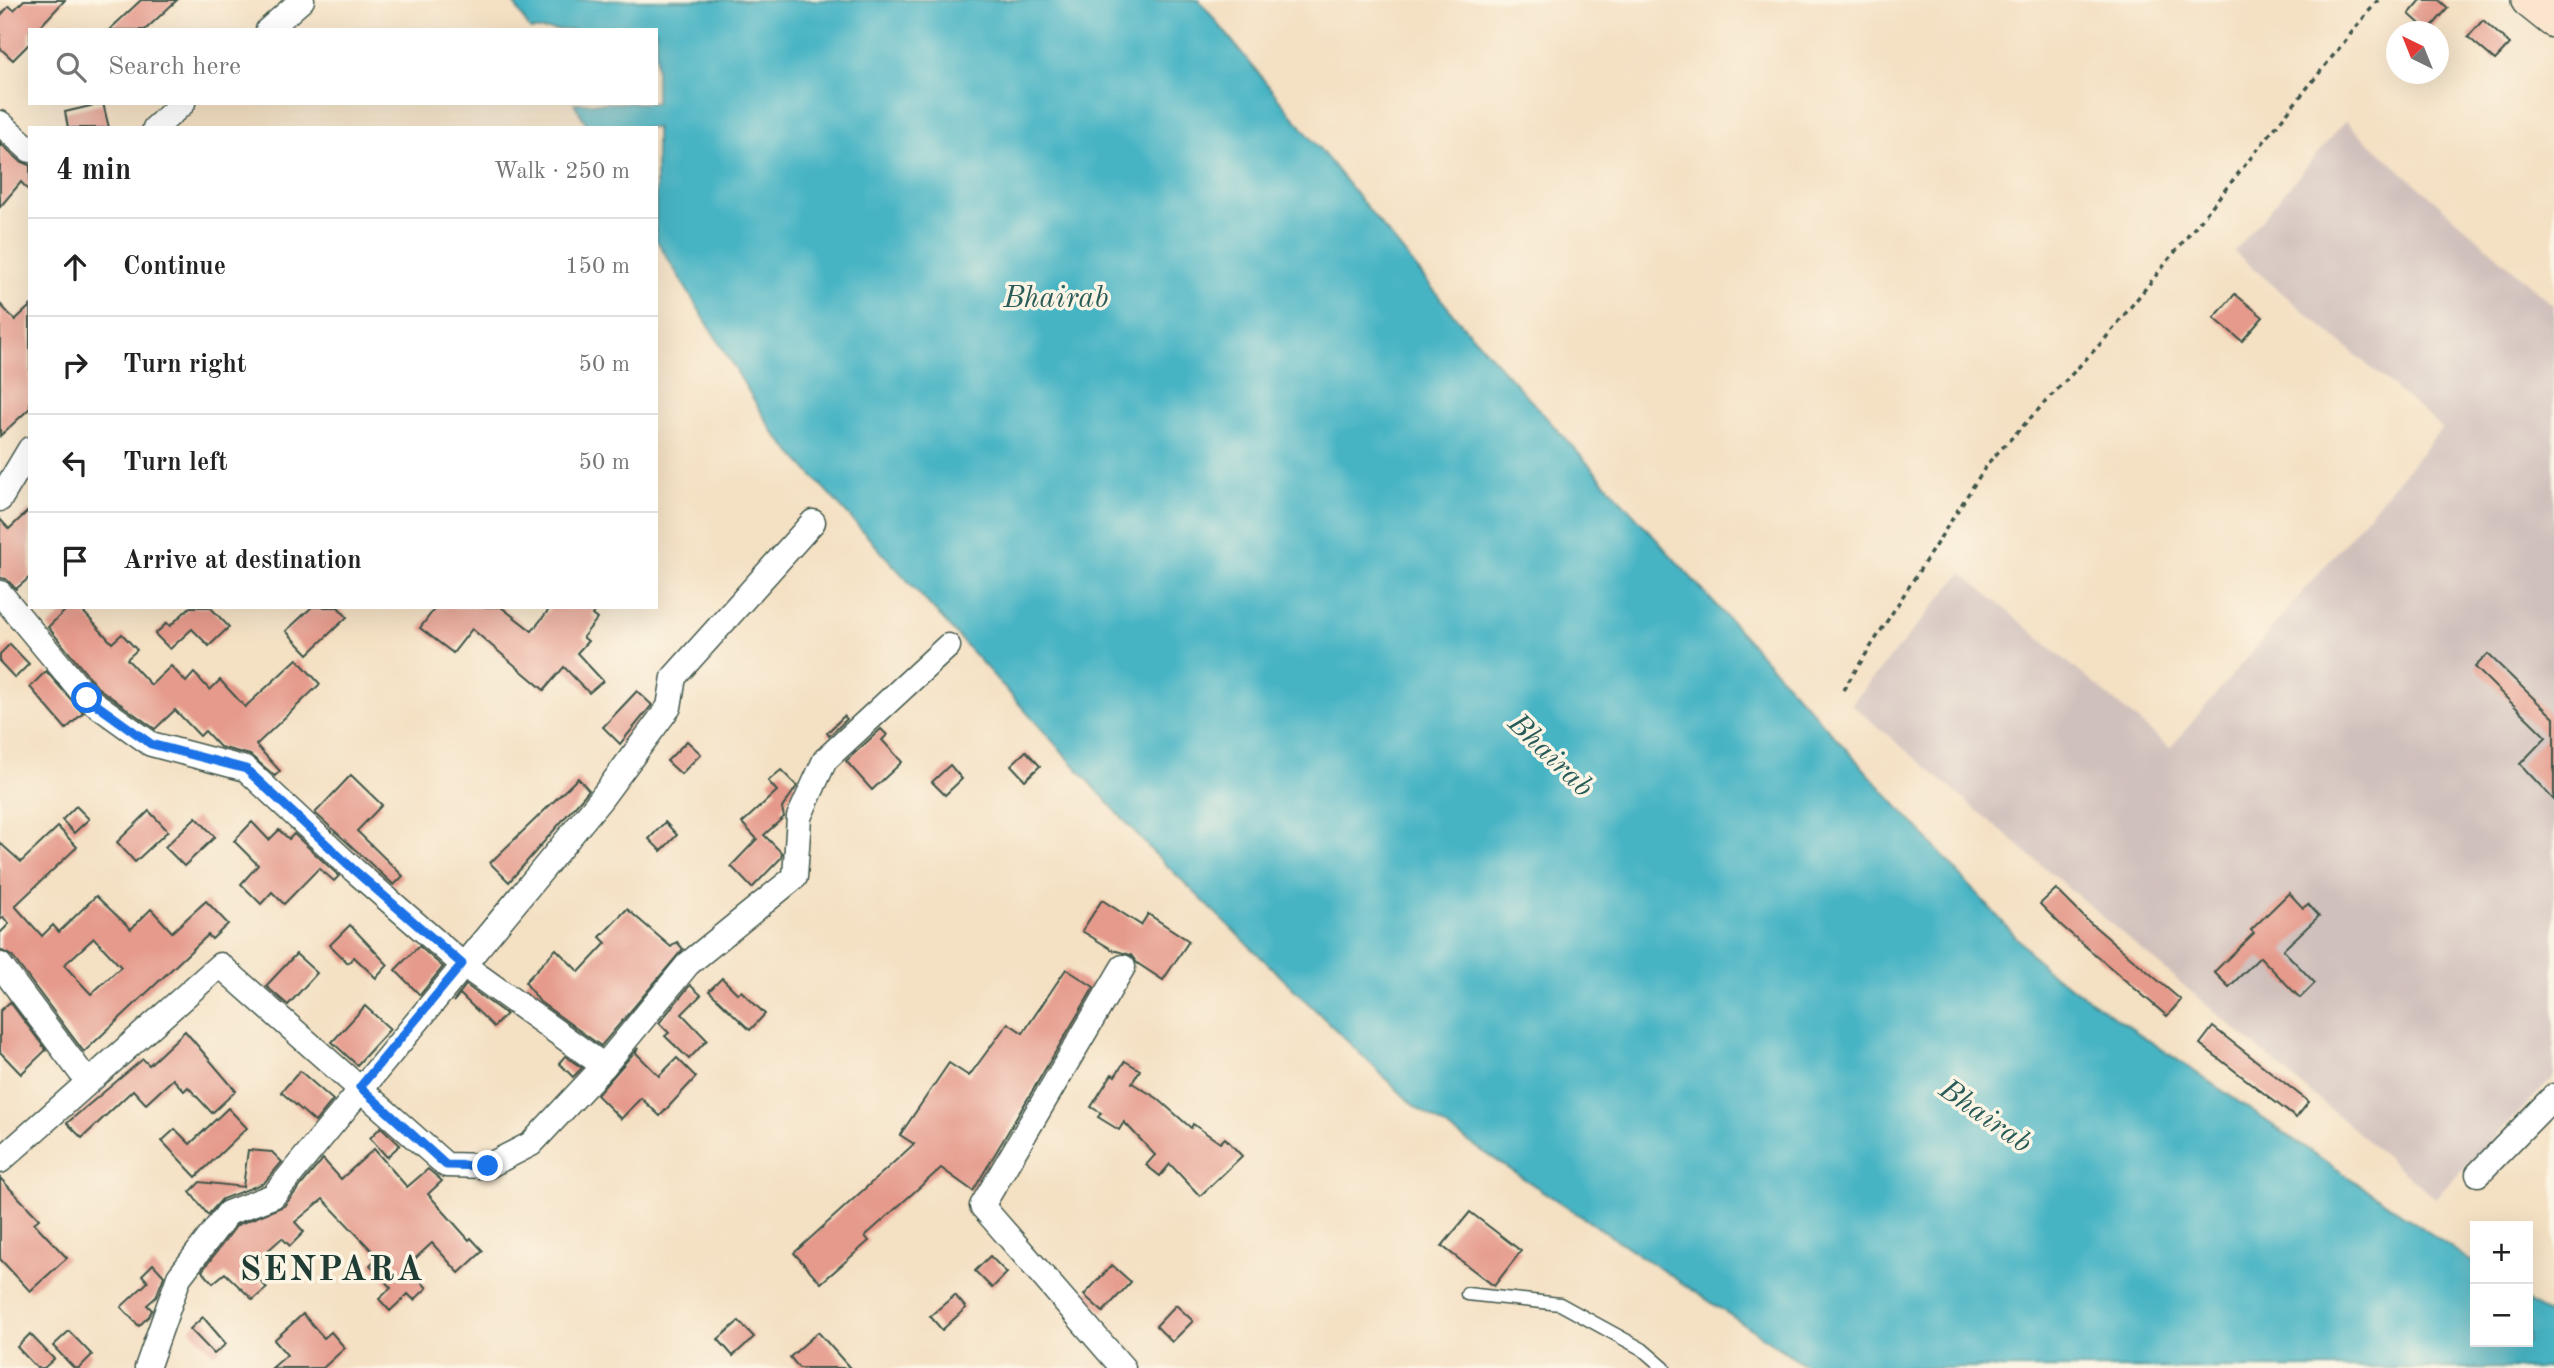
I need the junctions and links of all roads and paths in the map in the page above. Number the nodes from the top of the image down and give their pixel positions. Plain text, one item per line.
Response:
1 (302, 0) edge
2 (2378, 0) edge
3 (2529, 0) edge
4 (2554, 20) edge
5 (270, 28) edge
6 (181, 105) edge
7 (0, 123) edge
8 (157, 126) edge
9 (28, 148) edge
10 (28, 452) edge
11 (0, 499) edge
12 (813, 522) dead end
13 (0, 593) edge
14 (948, 646) dead end
15 (1843, 690) dead end
16 (462, 964) junction
17 (0, 965) edge
18 (1123, 967) dead end
19 (604, 1066) junction
20 (88, 1082) junction
21 (360, 1087) junction
22 (2554, 1096) edge
23 (0, 1161) edge
24 (2478, 1174) dead end
25 (1467, 1294) dead end
26 (148, 1368) edge
27 (1123, 1368) edge
28 (1664, 1368) edge

1 - 5 street
2 - 15 path
3 - 4 main road
6 - 8 street
7 - 9 street
10 - 11 street
12 - 16 street
13 - 16 street
14 - 19 street
16 - 19 street
16 - 21 street
17 - 20 street
18 - 27 street
19 - 21 street
20 - 21 street
20 - 23 street
21 - 26 street
22 - 24 street
25 - 28 lane

